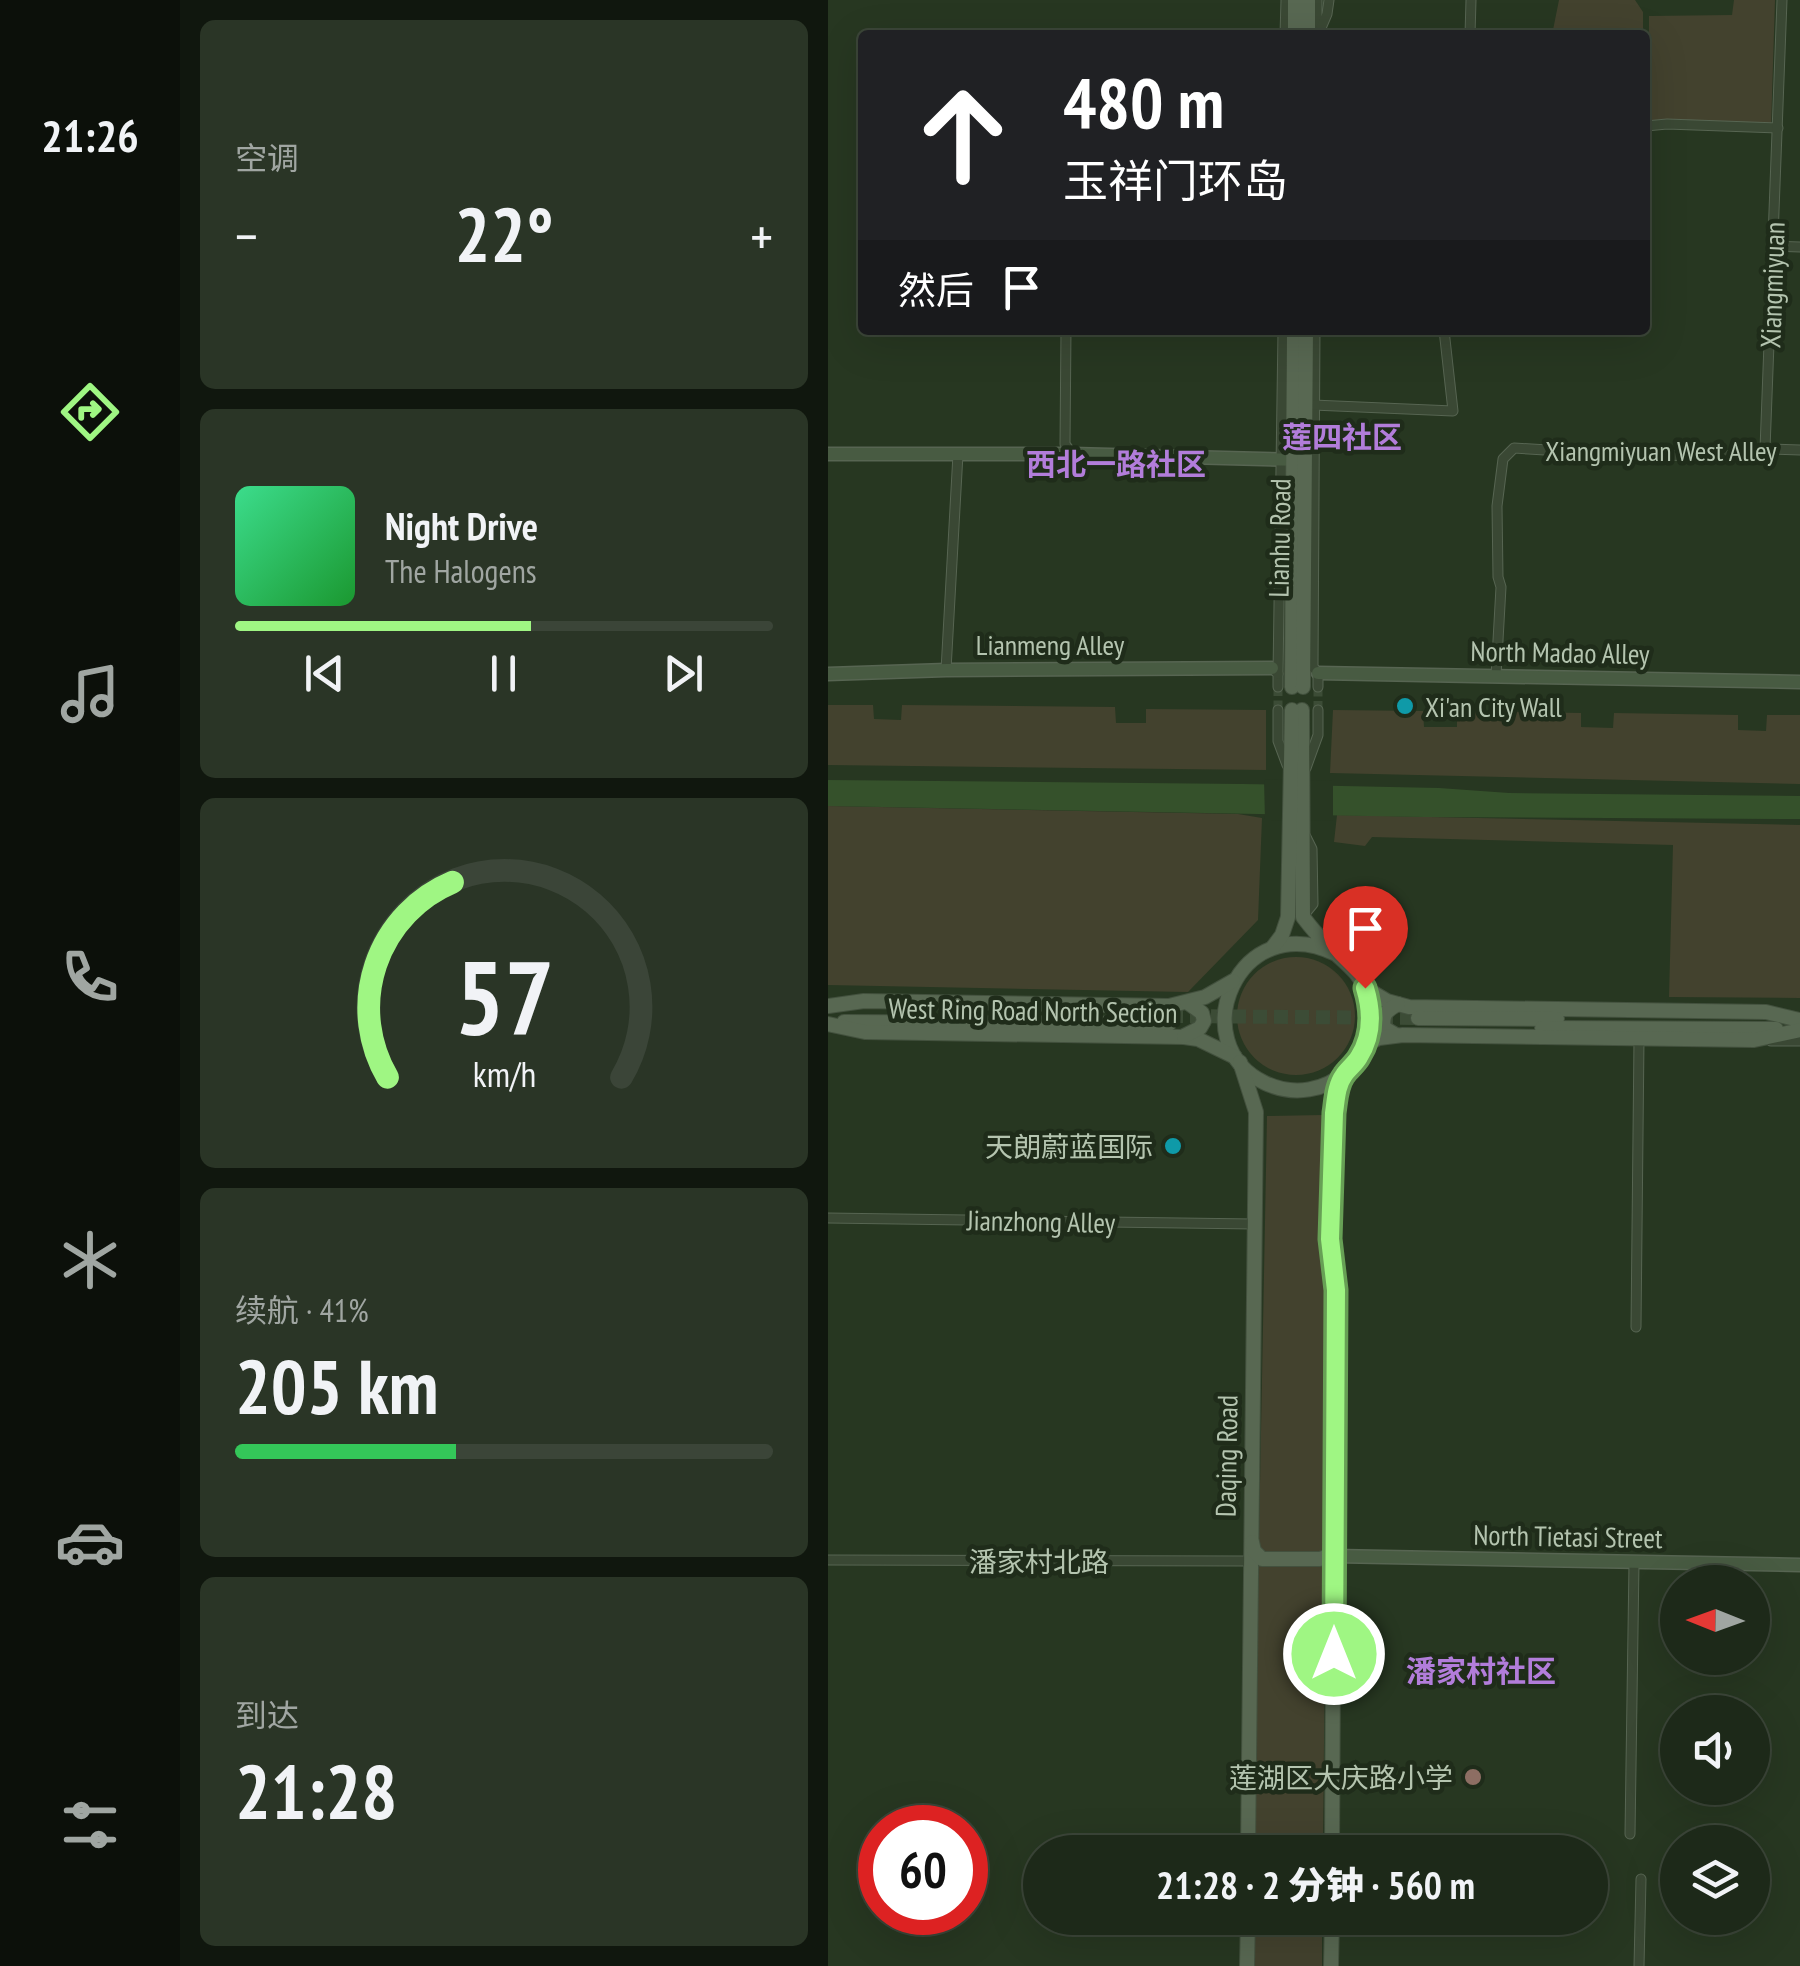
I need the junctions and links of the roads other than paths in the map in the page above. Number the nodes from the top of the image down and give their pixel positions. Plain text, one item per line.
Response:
1 (1286, 0) edge
2 (1295, 0) edge
3 (1308, 0) edge
4 (1317, 0) edge
5 (1329, 0) edge
6 (1472, 0) edge
7 (1782, 0) edge
8 (1285, 30) edge
9 (1295, 30) edge
10 (1308, 30) edge
11 (1318, 30) edge
12 (1320, 30) edge
13 (1470, 30) edge
14 (1650, 126) edge
15 (1778, 128) junction
16 (1774, 246) junction
17 (1800, 247) edge
18 (1066, 335) edge
19 (1282, 335) edge
20 (1294, 335) edge
21 (1306, 335) edge
22 (1315, 335) edge
23 (1445, 335) edge
24 (1310, 405) junction
25 (1765, 449) junction
26 (1800, 450) edge
27 (828, 454) edge
28 (958, 454) junction
29 (1072, 454) junction
30 (1293, 460) junction
31 (946, 670) junction
32 (1275, 671) junction
33 (828, 674) edge
34 (1496, 676) junction
35 (1800, 682) edge
36 (1302, 684) junction
37 (1298, 710) joint
38 (1296, 775) junction
39 (1295, 910) junction
40 (1272, 948) junction
41 (1336, 954) junction
42 (1234, 981) junction
43 (1365, 988) junction
44 (1187, 1002) junction
45 (1398, 1004) junction
46 (828, 1007) edge
47 (1418, 1022) tunnel mouth
48 (1800, 1022) edge
49 (828, 1023) edge
50 (1396, 1036) junction
51 (1184, 1037) junction
52 (1639, 1039) junction
53 (1754, 1040) junction
54 (1800, 1041) edge
55 (1366, 1044) junction
56 (1237, 1060) junction
57 (1342, 1077) junction
58 (828, 1218) edge
59 (1254, 1224) junction
60 (1636, 1327) dead end
61 (1250, 1536) junction
62 (828, 1560) edge
63 (1334, 1560) junction
64 (1634, 1563) junction
65 (1800, 1565) edge
66 (1250, 1568) junction
67 (1630, 1834) dead end
68 (1248, 1835) edge
69 (1332, 1835) edge
70 (1640, 1879) dead end
71 (1248, 1935) edge
72 (1332, 1935) edge
73 (1248, 1966) edge
74 (1332, 1966) edge
75 (1639, 1966) edge

1 - 8 street
2 - 9 main road
3 - 10 main road
4 - 11 street
5 - 12 street
6 - 13 street
7 - 15 street, Xiangmiyuan
14 - 15 street
15 - 16 street, Xiangmiyuan
16 - 17 street
16 - 25 street, Xiangmiyuan
18 - 29 street
19 - 30 street
20 - 30 main road, Lianhu Road
21 - 24 main road, Lianhu Road
22 - 24 street
23 - 24 street
24 - 30 main road, Lianhu Road
24 - 36 street
25 - 26 street, Xiangmiyuan West Alley
25 - 34 street, Xiangmiyuan West Alley
27 - 28 street
28 - 29 street
28 - 31 street
29 - 30 street
30 - 32 street
30 - 36 main road, Lianhu Road
31 - 32 street, Lianmeng Alley
31 - 33 street, Lianmeng Alley
32 - 36 street
34 - 35 street, North Madao Alley
34 - 36 street, North Madao Alley
37 - 38 main road
37 - 38 street
38 - 39 main road
39 - 40 main road
39 - 41 main road
40 - 41 main road
40 - 42 main road
41 - 43 main road
42 - 44 main road, West Ring Road North Section
42 - 56 main road
43 - 45 main road
43 - 55 main road
44 - 46 main road, West Ring Road North Section
44 - 51 main road
45 - 48 main road
45 - 50 main road
46 - 49 main road, West Ring Road North Section
47 - 48 main road
48 - 53 main road
49 - 51 main road, West Ring Road North Section
50 - 52 main road
50 - 55 main road
51 - 56 main road, West Ring Road North Section
52 - 53 main road
52 - 60 street
53 - 54 street
55 - 57 main road
56 - 57 main road
56 - 59 main road, Daqing Road
57 - 63 main road
58 - 59 street, Jianzhong Alley
59 - 61 main road, Daqing Road
61 - 63 main road
61 - 66 main road, Daqing Road
62 - 66 street, 潘家村北路
63 - 64 street, North Tietasi Street
63 - 66 main road
63 - 69 main road
64 - 65 street, North Tietasi Street
64 - 67 street
66 - 68 main road, Daqing Road
70 - 75 street
71 - 73 main road
72 - 74 main road

